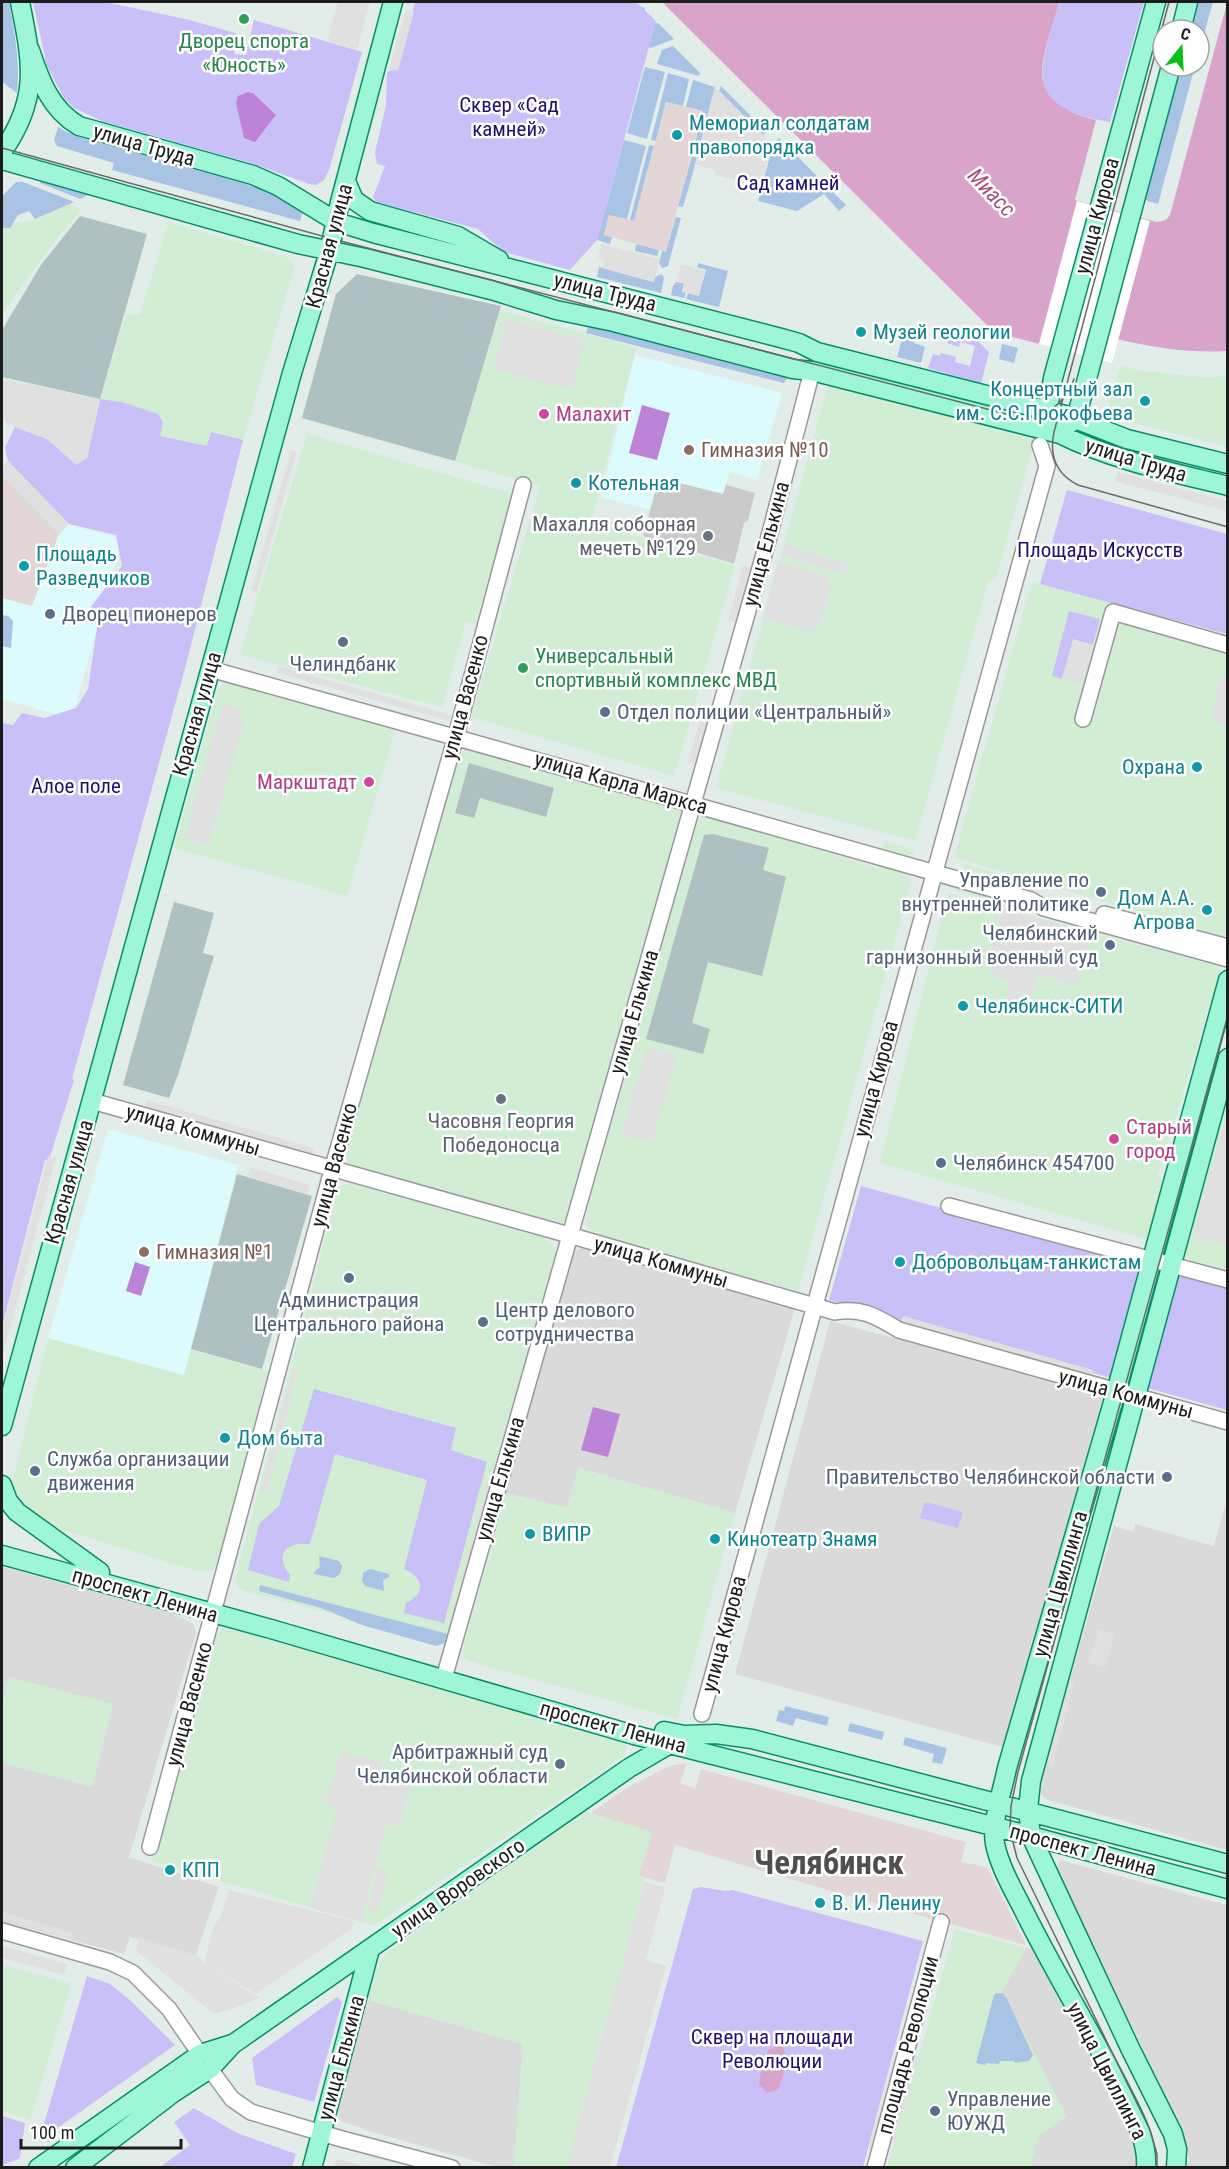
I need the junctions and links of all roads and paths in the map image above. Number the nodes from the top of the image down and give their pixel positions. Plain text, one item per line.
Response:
1 (20, 2) edge
2 (393, 2) edge
3 (1156, 2) edge
4 (1188, 2) edge
5 (1184, 18) edge
6 (30, 50) junction
7 (1168, 78) edge
8 (2, 152) edge
9 (2, 160) edge
10 (346, 181) junction
11 (278, 186) junction
12 (337, 222) junction
13 (329, 252) junction
14 (511, 268) junction
15 (817, 352) junction
16 (812, 371) junction
17 (1051, 411) junction
18 (1076, 418) junction
19 (1057, 433) junction
20 (1040, 445) dead end
21 (1227, 464) edge
22 (523, 485) dead end
23 (1227, 486) edge
24 (1227, 645) edge
25 (210, 669) junction
26 (1083, 719) dead end
27 (456, 736) junction
28 (693, 804) junction
29 (933, 872) junction
30 (1031, 900) junction
31 (1227, 947) edge
32 (1227, 959) edge
33 (1227, 980) edge
34 (1227, 1058) edge
35 (92, 1101) junction
36 (332, 1170) junction
37 (949, 1206) dead end
38 (569, 1235) junction
39 (1152, 1259) junction
40 (1172, 1264) junction
41 (1227, 1280) edge
42 (814, 1306) junction
43 (1116, 1392) junction
44 (1135, 1397) junction
45 (1227, 1422) edge
46 (2, 1426) edge
47 (2, 1485) edge
48 (2, 1544) edge
49 (2, 1555) edge
50 (100, 1572) junction
51 (215, 1609) junction
52 (446, 1671) junction
53 (702, 1714) dead end
54 (634, 1735) junction
55 (677, 1739) junction
56 (629, 1768) junction
57 (1000, 1803) junction
58 (1028, 1810) junction
59 (996, 1827) junction
60 (1031, 1836) junction
61 (150, 1847) dead end
62 (1227, 1864) edge
63 (1227, 1889) edge
64 (941, 1922) dead end
65 (2, 1931) edge
66 (370, 1949) junction
67 (205, 2061) junction
68 (322, 2132) junction
69 (38, 2168) edge
70 (75, 2168) edge
71 (312, 2168) edge
72 (452, 2168) edge
73 (876, 2168) edge
74 (1146, 2168) edge
75 (1176, 2168) edge

1 - 6 main road
2 - 10 main road, Красная улица
3 - 17 main road, улица Кирова
4 - 5 main road
6 - 8 main road
6 - 11 main road, улица Труда
7 - 18 main road, улица Кирова
9 - 13 main road, улица Труда
10 - 11 main road
10 - 12 main road, Красная улица
10 - 14 main road
11 - 12 main road, улица Труда
12 - 13 main road, Красная улица
12 - 14 main road, улица Труда
13 - 16 main road, улица Труда
13 - 25 main road, Красная улица
14 - 15 main road, улица Труда
15 - 16 main road, улица Елькина
15 - 17 main road, улица Труда
16 - 19 main road, улица Труда
16 - 28 street, улица Елькина
17 - 18 main road, улица Труда
17 - 19 main road, улица Кирова
18 - 19 main road, улица Кирова
18 - 21 main road, улица Труда
19 - 23 main road, улица Труда
20 - 29 street, улица Кирова
22 - 27 street, улица Васенко
24 - 26 street
25 - 27 street, улица Карла Маркса
25 - 35 main road, Красная улица
27 - 28 street, улица Карла Маркса
27 - 36 street, улица Васенко
28 - 29 street, улица Карла Маркса
28 - 38 street, улица Елькина
29 - 30 street, улица Карла Маркса
29 - 42 street, улица Кирова
30 - 31 street, улица Карла Маркса
30 - 32 street, улица Карла Маркса
33 - 39 main road, улица Цвиллинга
34 - 40 main road, улица Цвиллинга
35 - 36 street, улица Коммуны
35 - 46 main road, Красная улица
36 - 38 street, улица Коммуны
36 - 51 street, улица Васенко
37 - 39 street
38 - 42 street, улица Коммуны
38 - 52 street, улица Елькина
39 - 40 street
39 - 43 main road, улица Цвиллинга
40 - 41 street
40 - 44 main road, улица Цвиллинга
42 - 43 street, улица Коммуны
42 - 53 street, улица Кирова
43 - 44 street, улица Коммуны
43 - 57 main road, улица Цвиллинга
44 - 45 street, улица Коммуны
44 - 58 main road, улица Цвиллинга
47 - 50 main road
48 - 50 main road, проспект Ленина
49 - 51 main road, проспект Ленина
50 - 51 main road, проспект Ленина
51 - 52 main road, проспект Ленина
51 - 54 main road, проспект Ленина
51 - 61 street, улица Васенко
52 - 55 main road, проспект Ленина
54 - 55 main road, проспект Ленина
54 - 56 main road
55 - 56 main road, улица Воровского
55 - 57 main road, проспект Ленина
55 - 59 main road, проспект Ленина
56 - 66 main road, улица Воровского
57 - 58 main road, проспект Ленина
57 - 59 main road, улица Цвиллинга
58 - 60 main road, улица Цвиллинга
58 - 62 main road, проспект Ленина
59 - 60 main road, проспект Ленина
59 - 74 main road, улица Цвиллинга
60 - 63 main road, проспект Ленина
60 - 75 main road, улица Цвиллинга
64 - 73 street, площадь Революции
65 - 67 street
66 - 67 main road, улица Воровского
66 - 68 main road, улица Елькина
67 - 68 street
67 - 69 main road, улица Воровского
67 - 70 main road, улица Воровского
68 - 71 main road, улица Елькина
68 - 72 street

